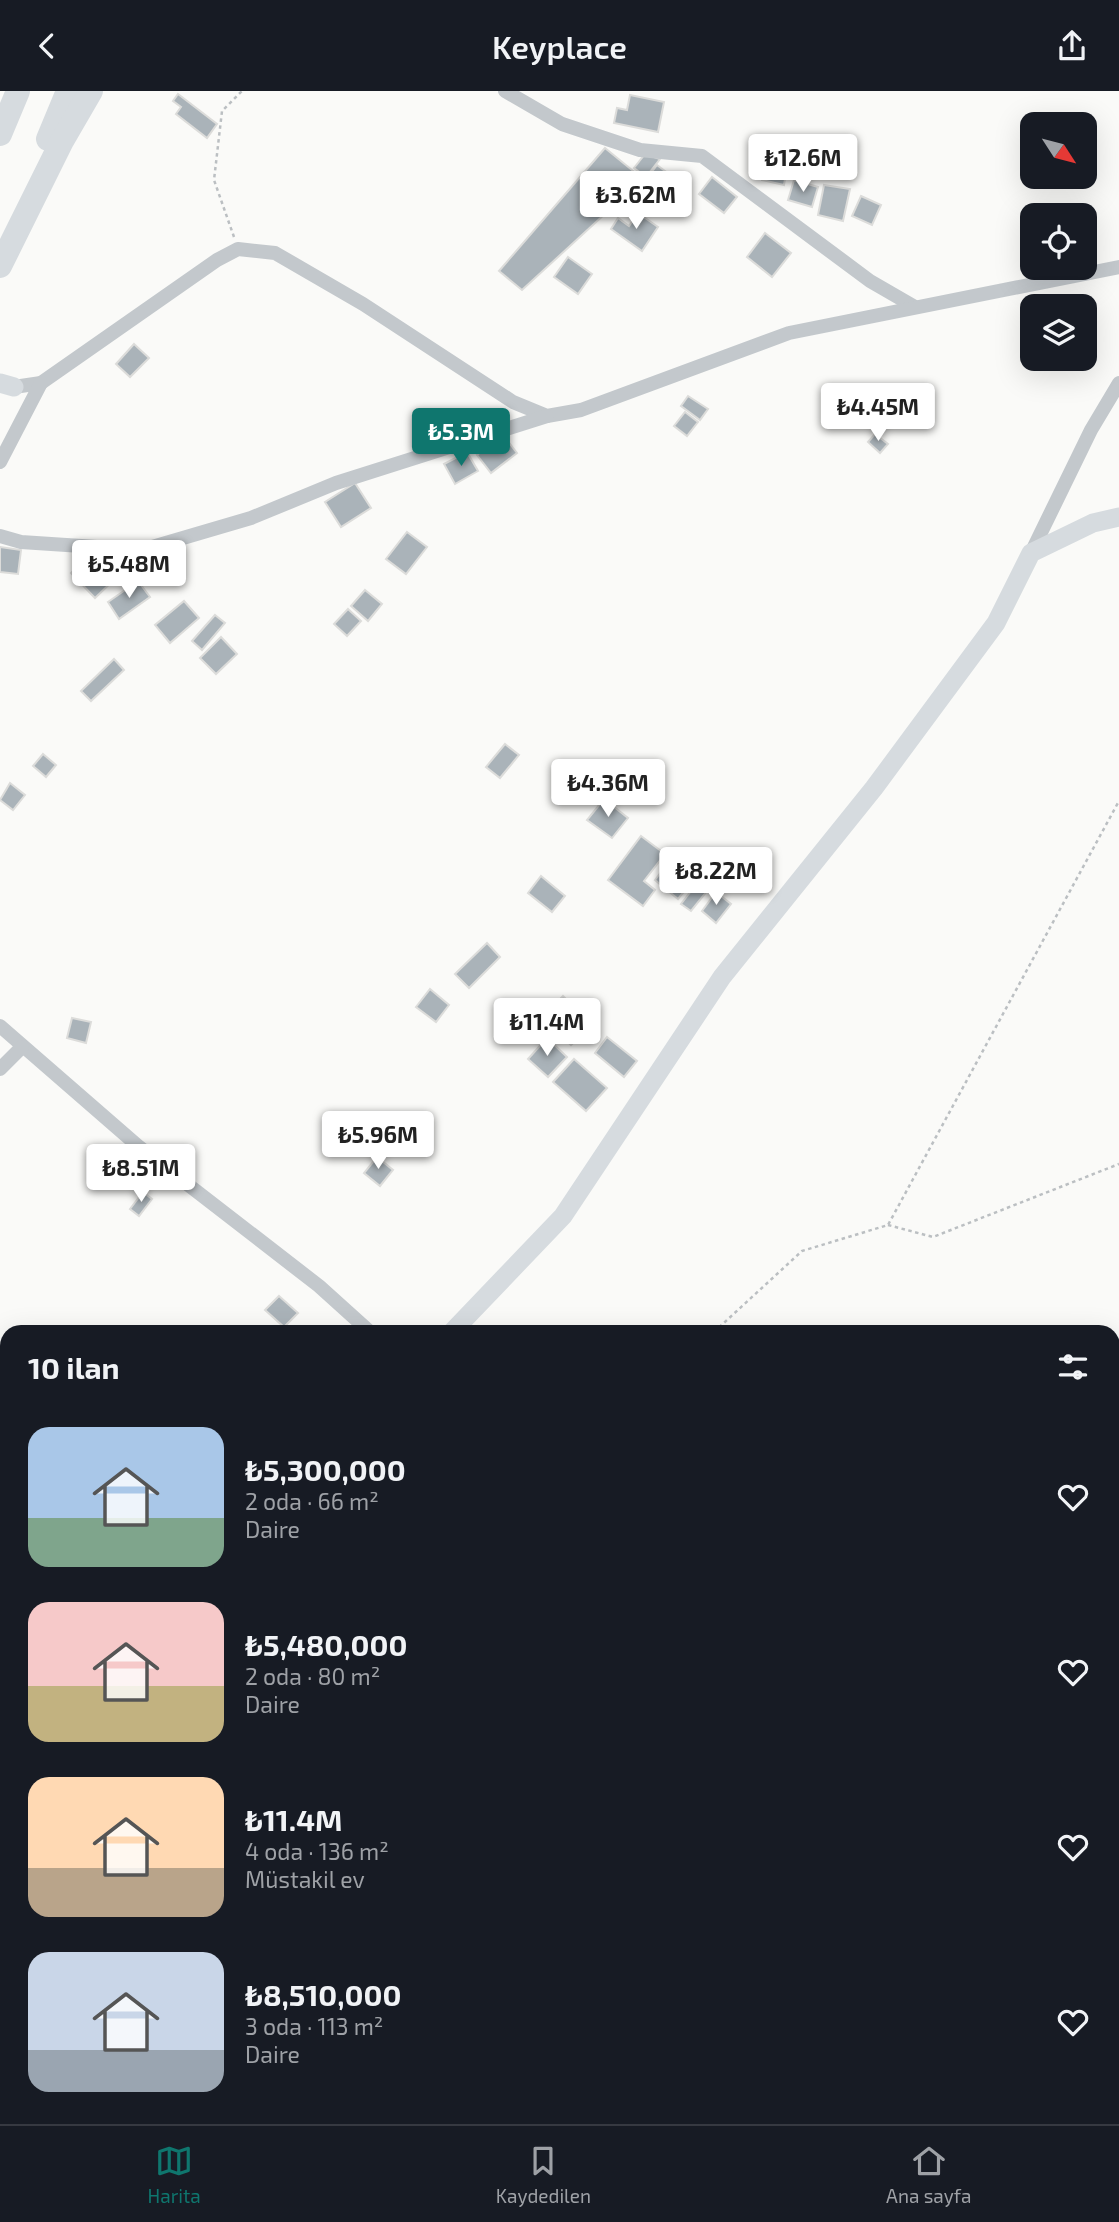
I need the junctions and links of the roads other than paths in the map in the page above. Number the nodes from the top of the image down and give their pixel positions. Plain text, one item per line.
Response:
1 (18, 91) edge
2 (68, 91) edge
3 (91, 91) edge
4 (505, 91) edge
5 (0, 134) edge
6 (0, 253) edge
7 (0, 266) edge
8 (1119, 267) edge
9 (915, 307) junction
10 (41, 383) junction
11 (1119, 383) edge
12 (7, 385) edge
13 (547, 416) junction
14 (0, 463) edge
15 (1119, 517) edge
16 (0, 536) edge
17 (1031, 553) junction
18 (0, 1026) edge
19 (22, 1047) junction
20 (0, 1069) edge
21 (362, 1325) edge
22 (459, 1325) edge

1 - 5 highway
2 - 6 highway
3 - 7 highway
4 - 9 street
8 - 9 street
9 - 13 street
10 - 12 street
10 - 13 street
10 - 14 street
11 - 17 street
13 - 16 street
15 - 17 street
17 - 22 street
18 - 19 street
19 - 20 street
19 - 21 street

